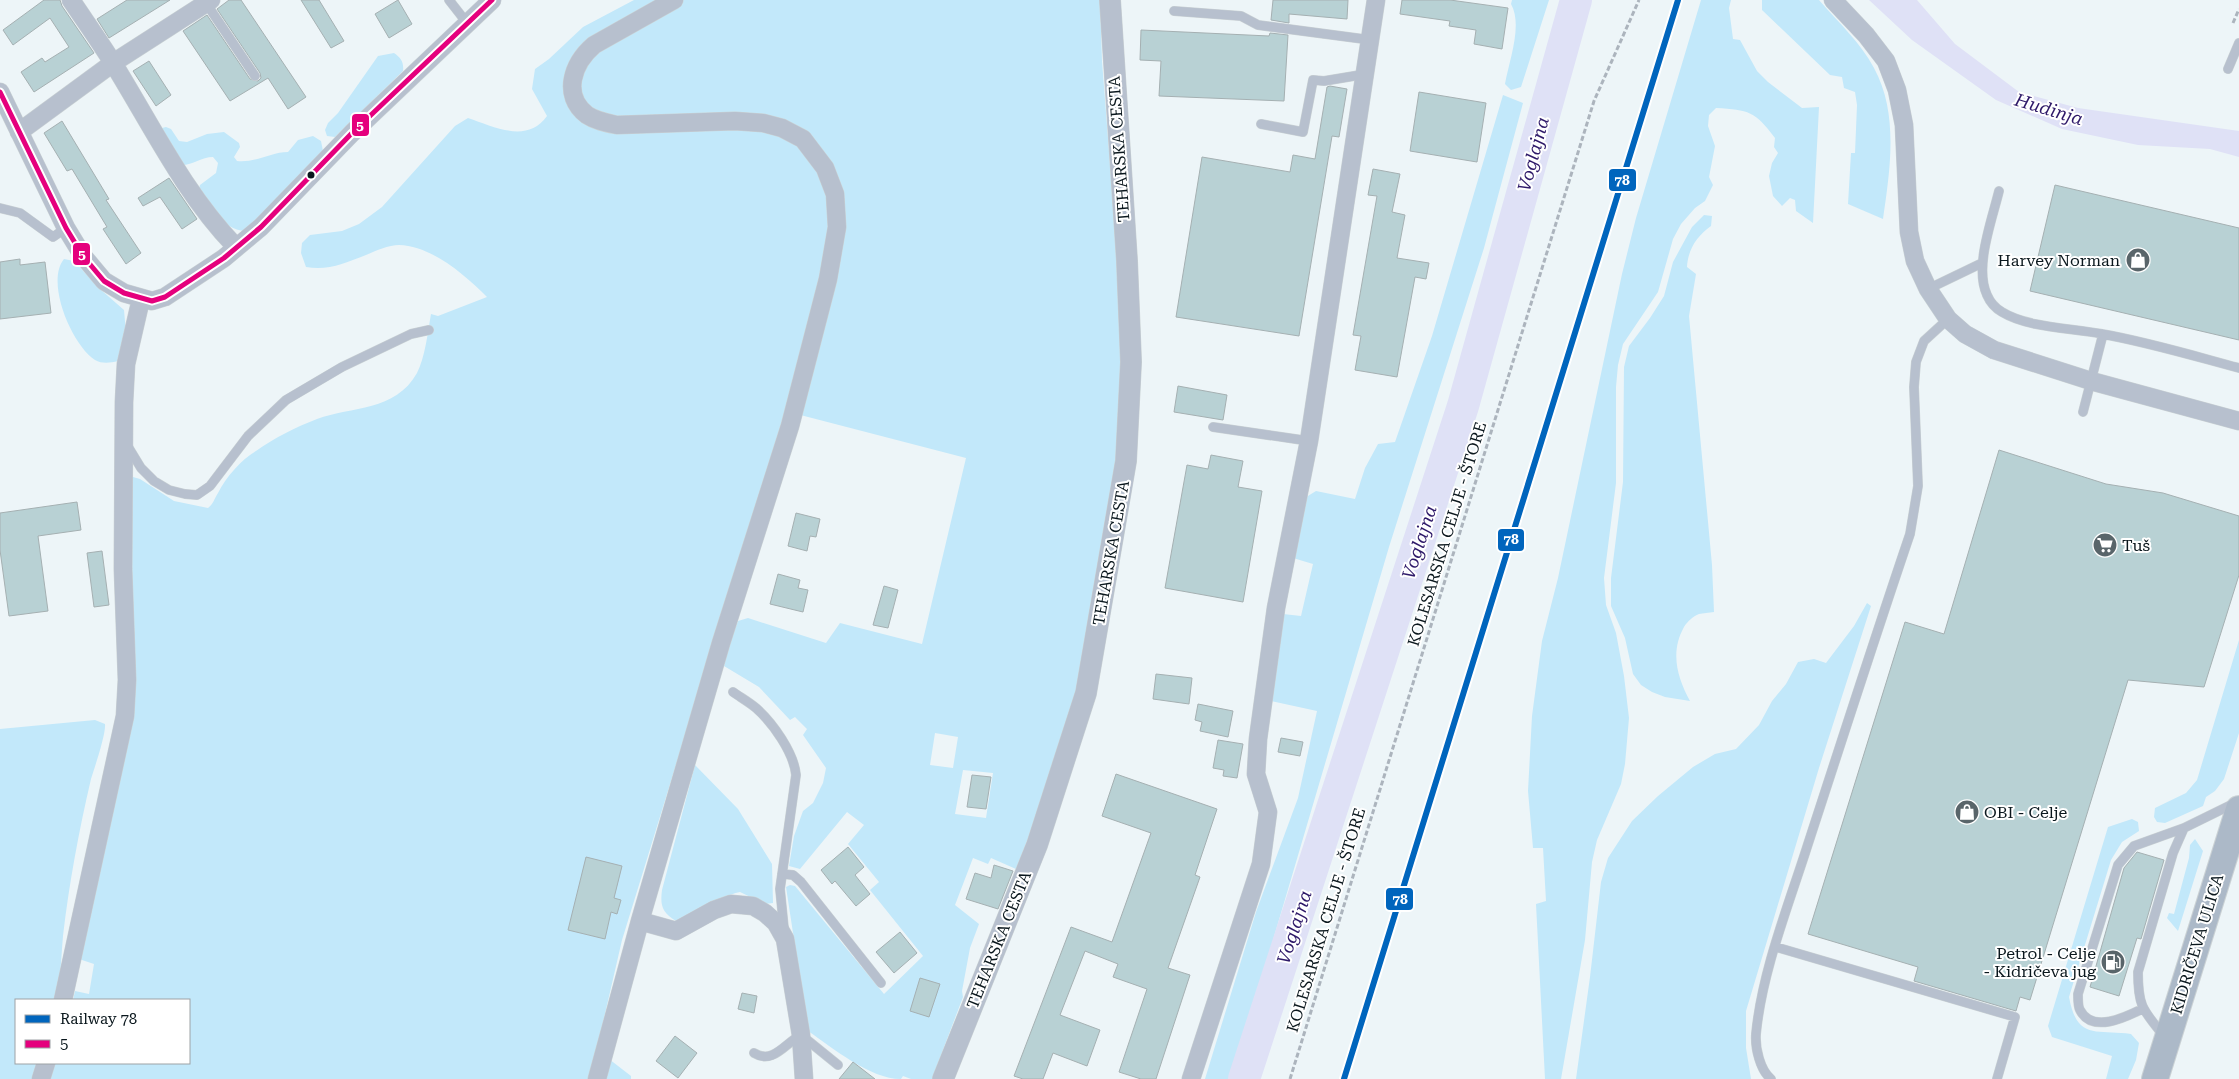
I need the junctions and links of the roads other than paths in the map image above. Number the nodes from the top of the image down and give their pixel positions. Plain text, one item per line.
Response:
1 (71, 0) edge
2 (449, 0) edge
3 (674, 0) edge
4 (1110, 0) edge
5 (1376, 0) edge
6 (1833, 0) edge
7 (209, 2) edge
8 (486, 2) edge
9 (1174, 11) dead end
10 (467, 24) junction
11 (1371, 40) junction
12 (2239, 44) edge
13 (113, 63) junction
14 (2228, 69) dead end
15 (1366, 74) junction
16 (254, 76) dead end
17 (0, 92) edge
18 (1261, 124) dead end
19 (19, 132) junction
20 (1999, 191) dead end
21 (0, 208) edge
22 (66, 228) junction
23 (235, 246) junction
24 (1982, 264) junction
25 (1928, 289) junction
26 (141, 299) junction
27 (1948, 318) junction
28 (429, 330) dead end
29 (2103, 334) junction
30 (2239, 368) edge
31 (2091, 381) junction
32 (2083, 412) dead end
33 (2239, 421) edge
34 (1213, 427) dead end
35 (124, 441) junction
36 (1309, 441) junction
37 (732, 692) dead end
38 (2239, 801) edge
39 (2239, 809) edge
40 (2184, 828) junction
41 (782, 874) junction
42 (640, 921) junction
43 (785, 939) junction
44 (1776, 946) junction
45 (881, 983) dead end
46 (63, 999) edge
47 (2142, 1009) junction
48 (801, 1035) junction
49 (2167, 1040) junction
50 (754, 1053) dead end
51 (46, 1064) edge
52 (838, 1065) dead end
53 (41, 1079) edge
54 (597, 1079) edge
55 (804, 1079) edge
56 (943, 1079) edge
57 (1191, 1079) edge
58 (1772, 1079) edge
59 (1997, 1079) edge
60 (2155, 1079) edge

1 - 13 street
2 - 10 lane
3 - 42 street
4 - 56 street, TEHARSKA CESTA
5 - 11 street
6 - 25 street
7 - 13 street
7 - 16 lane
8 - 10 street
9 - 11 lane
10 - 23 street
11 - 15 street
12 - 14 lane
13 - 19 street
13 - 23 street
15 - 18 lane
15 - 36 street
17 - 19 street
19 - 22 street
20 - 24 lane
21 - 22 lane
22 - 26 street
23 - 26 street
24 - 25 lane
24 - 29 lane
25 - 27 street
26 - 35 street
27 - 31 street
27 - 44 lane
28 - 35 lane
29 - 30 lane
29 - 31 lane
31 - 32 lane
31 - 33 street
34 - 36 lane
35 - 46 street
36 - 57 street
37 - 41 lane
38 - 40 lane
39 - 49 main road, KIDRIČEVA ULICA
40 - 47 lane
40 - 47 lane
41 - 43 lane
41 - 45 lane
42 - 43 street
42 - 54 street
43 - 48 street
44 - 58 lane
44 - 59 lane
47 - 49 lane
48 - 50 lane
48 - 52 lane
48 - 55 street
49 - 60 main road, KIDRIČEVA ULICA
51 - 53 street

